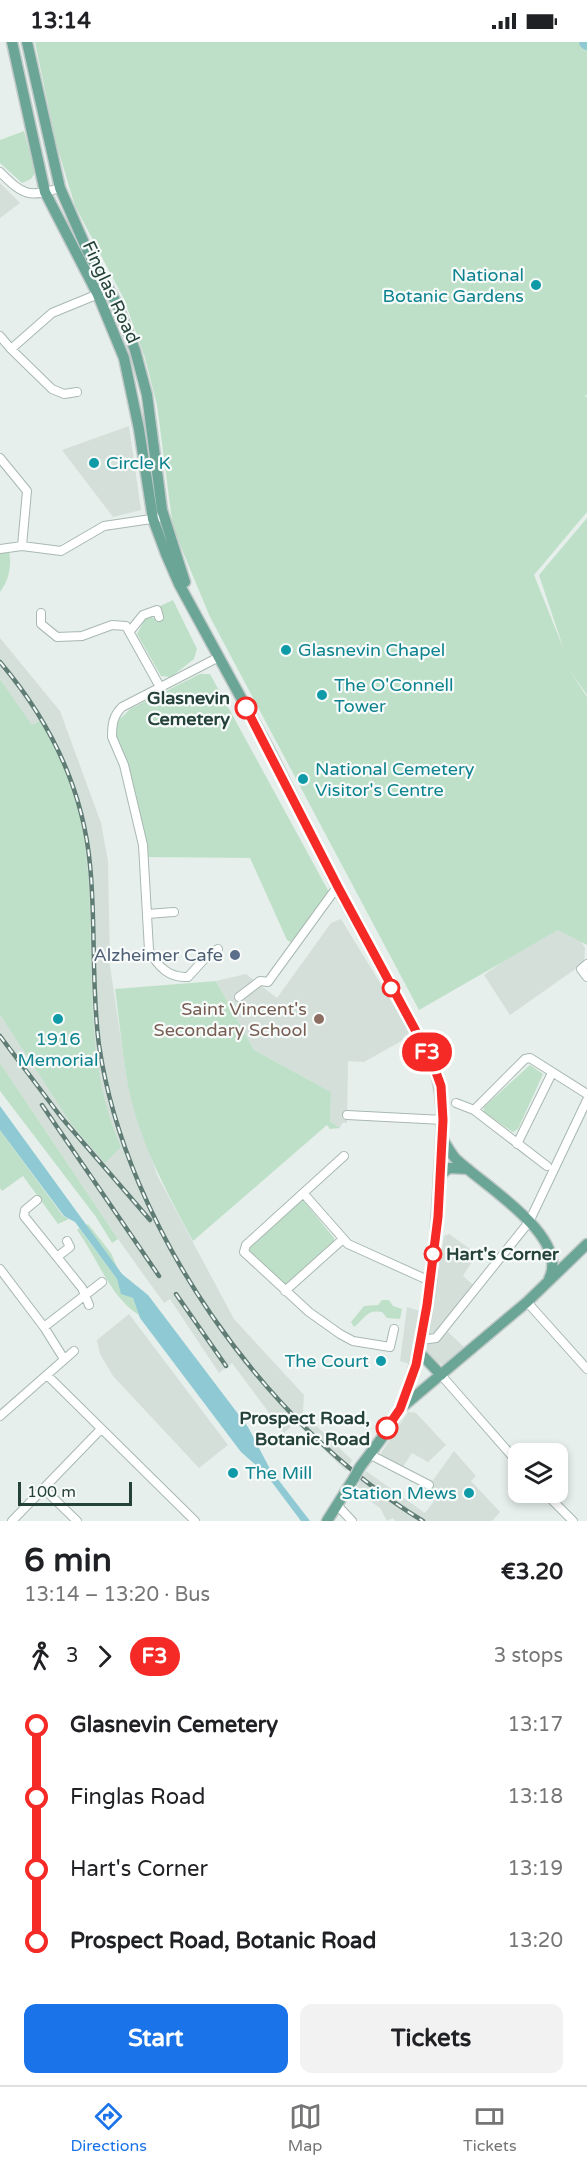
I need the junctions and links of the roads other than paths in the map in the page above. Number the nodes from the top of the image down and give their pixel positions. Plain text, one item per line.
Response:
1 (12, 42) edge
2 (27, 42) edge
3 (0, 172) edge
4 (60, 188) junction
5 (45, 192) junction
6 (103, 293) junction
7 (0, 336) edge
8 (11, 349) junction
9 (77, 392) dead end
10 (0, 458) edge
11 (158, 518) junction
12 (22, 546) junction
13 (0, 549) edge
14 (41, 613) dead end
15 (159, 617) dead end
16 (130, 631) junction
17 (219, 657) junction
18 (160, 687) junction
19 (338, 887) junction
20 (174, 912) dead end
21 (147, 914) junction
22 (218, 950) dead end
23 (587, 964) edge
24 (587, 977) edge
25 (239, 997) dead end
26 (552, 1073) junction
27 (587, 1094) edge
28 (587, 1100) edge
29 (456, 1103) dead end
30 (474, 1110) junction
31 (347, 1115) dead end
32 (443, 1120) junction
33 (442, 1138) junction
34 (517, 1144) junction
35 (344, 1156) dead end
36 (547, 1166) dead end
37 (468, 1169) junction
38 (439, 1176) junction
39 (304, 1194) junction
40 (37, 1200) dead end
41 (529, 1222) junction
42 (343, 1239) junction
43 (67, 1241) dead end
44 (587, 1244) edge
45 (550, 1250) junction
46 (576, 1253) junction
47 (57, 1257) junction
48 (0, 1269) edge
49 (430, 1281) junction
50 (102, 1282) dead end
51 (547, 1282) junction
52 (285, 1291) junction
53 (86, 1295) junction
54 (527, 1302) junction
55 (89, 1305) dead end
56 (44, 1327) junction
57 (394, 1329) dead end
58 (422, 1340) junction
59 (74, 1351) dead end
60 (420, 1353) junction
61 (64, 1359) junction
62 (587, 1369) edge
63 (47, 1375) junction
64 (441, 1375) junction
65 (400, 1409) junction
66 (0, 1416) edge
67 (101, 1429) junction
68 (508, 1451) edge
69 (369, 1454) junction
70 (429, 1485) dead end
71 (45, 1490) junction
72 (555, 1503) edge
73 (337, 1505) junction
74 (12, 1521) edge
75 (77, 1521) edge
76 (195, 1521) edge
77 (327, 1521) edge
78 (352, 1521) edge
79 (573, 1521) edge

1 - 5 main road, Finglas Road
2 - 4 main road, Finglas Road
3 - 5 street
4 - 5 street
4 - 6 main road, Finglas Road
5 - 6 main road, Finglas Road
6 - 8 street
6 - 11 main road, Finglas Road
7 - 8 street
8 - 9 street
10 - 12 street
11 - 12 street
11 - 17 main road, Finglas Road
12 - 13 street
14 - 16 street
15 - 16 street
16 - 18 street
17 - 18 street
17 - 19 main road, Finglas Road
18 - 21 street
19 - 25 street
19 - 32 main road, Finglas Road
20 - 21 street
21 - 22 street
23 - 24 street
26 - 27 street
26 - 30 street
26 - 34 street
28 - 41 street
29 - 30 street
30 - 34 street
31 - 32 street
32 - 33 main road, Finglas Road
33 - 37 main road
33 - 38 main road, Finglas Road
34 - 36 street
35 - 39 street
37 - 38 main road
37 - 41 main road
38 - 49 main road, Finglas Road
39 - 42 street
39 - 52 street
40 - 47 street
41 - 45 main road
41 - 58 street
42 - 49 street
42 - 52 street
43 - 47 street
44 - 46 main road
45 - 46 main road
45 - 51 main road
46 - 51 main road
47 - 53 street
48 - 56 street
49 - 58 main road, Finglas Road
50 - 53 street
51 - 54 main road
52 - 57 street
53 - 55 street
53 - 56 street
54 - 62 street
54 - 64 main road
56 - 61 street
58 - 60 main road, Finglas Road
59 - 61 street
60 - 64 main road
60 - 65 main road, Finglas Road
61 - 63 street
63 - 66 street
63 - 67 street
64 - 65 main road
64 - 68 street
65 - 69 main road
67 - 71 street
67 - 76 street
69 - 70 street
69 - 73 main road, bridge
71 - 74 street
71 - 75 street
72 - 79 street
73 - 77 main road
73 - 78 street

